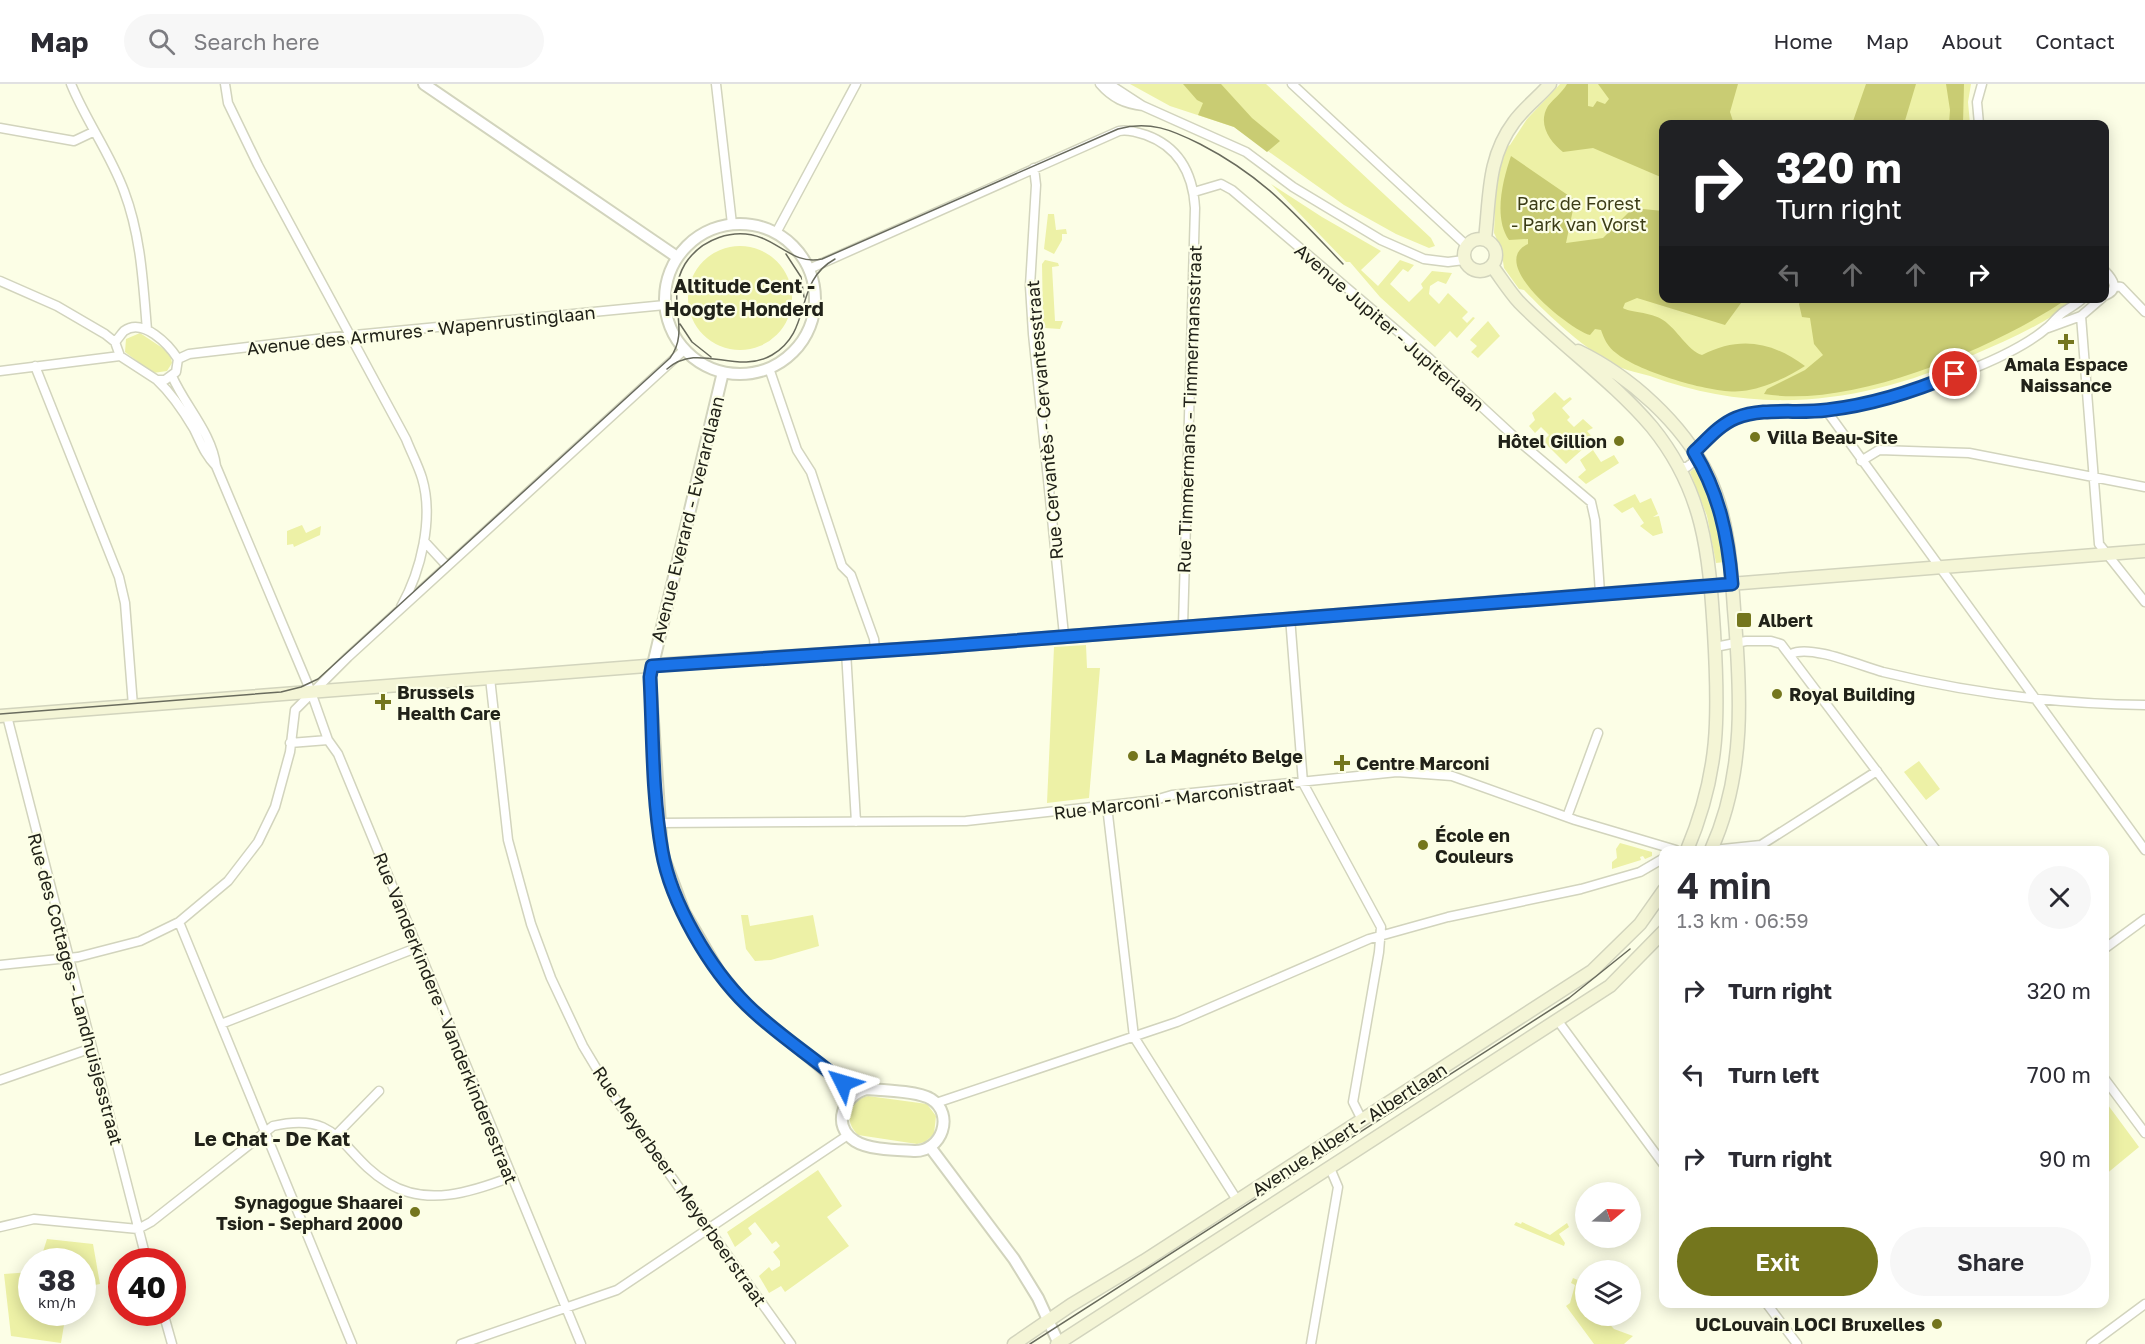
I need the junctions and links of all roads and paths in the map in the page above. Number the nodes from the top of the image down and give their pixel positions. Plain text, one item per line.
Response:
1 (71, 84) edge
2 (225, 84) edge
3 (424, 84) edge
4 (716, 84) edge
5 (856, 84) edge
6 (1100, 84) edge
7 (1109, 84) edge
8 (1292, 84) edge
9 (1550, 84) edge
10 (1982, 84) edge
11 (1143, 106) junction
12 (1979, 120) edge
13 (0, 128) edge
14 (93, 132) junction
15 (1034, 168) junction
16 (1194, 192) junction
17 (732, 224) junction
18 (776, 233) junction
19 (1485, 239) junction
20 (1466, 245) junction
21 (677, 257) junction
22 (1464, 260) junction
23 (1492, 266) junction
24 (809, 269) junction
25 (2109, 274) edge
26 (0, 281) edge
27 (2115, 286) junction
28 (2109, 295) edge
29 (2076, 303) edge
30 (2096, 303) edge
31 (665, 305) junction
32 (2145, 312) edge
33 (2081, 316) junction
34 (2047, 328) junction
35 (147, 330) junction
36 (349, 336) junction
37 (115, 342) junction
38 (1569, 346) junction
39 (684, 350) junction
40 (120, 356) junction
41 (178, 359) junction
42 (35, 366) junction
43 (769, 368) junction
44 (0, 371) edge
45 (723, 372) junction
46 (172, 376) junction
47 (157, 380) junction
48 (1826, 410) junction
49 (1694, 452) junction
50 (1861, 461) junction
51 (216, 466) junction
52 (1680, 467) junction
53 (2094, 479) junction
54 (2145, 487) edge
55 (424, 541) junction
56 (2145, 551) edge
57 (2108, 554) junction
58 (447, 566) junction
59 (1940, 567) junction
60 (1732, 584) junction
61 (1711, 585) junction
62 (1600, 593) junction
63 (2145, 602) edge
64 (397, 612) junction
65 (1290, 617) junction
66 (1183, 626) junction
67 (1064, 635) junction
68 (1737, 641) junction
69 (1715, 647) junction
70 (875, 649) junction
71 (846, 651) junction
72 (1791, 654) junction
73 (652, 666) junction
74 (490, 678) junction
75 (311, 692) junction
76 (2036, 698) junction
77 (2145, 705) edge
78 (133, 706) junction
79 (4, 716) edge
80 (1598, 733) dead end
81 (328, 740) junction
82 (290, 743) junction
83 (1877, 771) junction
84 (1303, 783) junction
85 (1107, 806) junction
86 (1567, 817) junction
87 (856, 822) junction
88 (658, 824) junction
89 (1659, 846) edge
90 (1689, 846) edge
91 (1713, 846) edge
92 (1751, 846) edge
93 (1933, 846) edge
94 (2145, 850) edge
95 (1659, 861) edge
96 (1659, 897) edge
97 (2145, 919) edge
98 (178, 922) junction
99 (1381, 935) junction
100 (1659, 936) edge
101 (2109, 945) edge
102 (416, 948) junction
103 (69, 958) junction
104 (0, 965) edge
105 (1558, 1021) junction
106 (221, 1024) junction
107 (1134, 1037) junction
108 (92, 1048) junction
109 (0, 1080) edge
110 (2109, 1085) edge
111 (379, 1091) dead end
112 (854, 1094) junction
113 (936, 1103) junction
114 (1362, 1120) junction
115 (2145, 1132) edge
116 (265, 1133) junction
117 (336, 1135) junction
118 (848, 1136) junction
119 (930, 1147) junction
120 (1659, 1158) edge
121 (1330, 1168) junction
122 (511, 1177) junction
123 (1237, 1200) junction
124 (0, 1227) edge
125 (138, 1229) junction
126 (709, 1230) junction
127 (143, 1248) edge
128 (2145, 1304) edge
129 (566, 1308) junction
130 (1770, 1308) edge
131 (1048, 1321) junction
132 (167, 1326) edge
133 (172, 1344) edge
134 (352, 1344) edge
135 (461, 1344) edge
136 (581, 1344) edge
137 (791, 1344) edge
138 (1014, 1344) edge
139 (1058, 1344) edge
140 (1311, 1344) edge
141 (1797, 1344) edge
142 (2091, 1344) edge

1 - 14 street
2 - 36 street
3 - 21 street
4 - 17 street
5 - 18 street
6 - 11 street
7 - 11 street
8 - 20 street
9 - 19 main road
10 - 12 street
11 - 22 street
13 - 14 street
14 - 35 street
15 - 16 street
15 - 24 street
15 - 67 street, Rue Cervantès - Cervantesstraat
16 - 62 street, Avenue Jupiter - Jupiterlaan
16 - 66 street, Rue Timmermans - Timmermansstraat
17 - 18 street
17 - 21 street
18 - 24 street
19 - 20 main road
19 - 23 main road
20 - 22 main road
21 - 31 street
22 - 23 main road
23 - 38 main road
24 - 43 street
25 - 27 street
26 - 37 street
27 - 28 street
27 - 32 street
29 - 34 street
30 - 33 street
31 - 36 street, Avenue des Armures - Wapenrustinglaan
31 - 39 street
33 - 34 street
33 - 53 street
34 - 48 street
35 - 37 street
35 - 41 street
36 - 41 street, Avenue des Armures - Wapenrustinglaan
36 - 55 street
37 - 40 street
38 - 49 main road
38 - 52 main road
39 - 45 street
39 - 58 street
40 - 42 street
40 - 47 street
41 - 46 street
42 - 44 street
42 - 78 street
43 - 45 street
43 - 70 street
45 - 73 street, Avenue Everard - Everardlaan
46 - 47 street
46 - 51 street
47 - 51 street
48 - 49 street
48 - 50 street
49 - 52 street
49 - 60 main road
50 - 53 street
50 - 59 street
51 - 75 street, Rue Vanderkindere - Vanderkinderestraat
52 - 61 main road
53 - 54 street
53 - 57 street
55 - 58 street
55 - 64 street
56 - 57 main road
57 - 59 main road
57 - 63 street
58 - 64 street
59 - 60 main road
59 - 76 street
60 - 61 main road
60 - 68 main road
61 - 62 main road
61 - 69 main road
62 - 65 main road
64 - 75 street
65 - 66 main road
65 - 84 street
66 - 67 main road
67 - 70 main road
68 - 69 street
68 - 72 street
68 - 91 main road
69 - 90 main road
70 - 71 main road
71 - 73 main road
71 - 87 street
72 - 76 street
72 - 83 street
73 - 74 main road
73 - 88 street, Avenue Everard - Everardlaan
74 - 75 main road
74 - 126 street, Rue Meyerbeer - Meyerbeerstraat
75 - 78 main road
75 - 81 street, Rue Vanderkindere - Vanderkinderestraat
75 - 82 street
76 - 77 street
76 - 94 street
78 - 79 main road
79 - 103 street, Rue des Cottages - Landhuisjesstraat
80 - 86 street
81 - 82 street
81 - 102 street, Rue Vanderkindere - Vanderkinderestraat
82 - 98 street
83 - 92 street
83 - 93 street
84 - 85 street, Rue Marconi - Marconistraat
84 - 86 street, Rue Marconi - Marconistraat
84 - 99 street
85 - 87 street, Rue Marconi - Marconistraat
85 - 107 street
86 - 89 street, Rue Marconi - Marconistraat
87 - 88 street, Rue Marconi - Marconistraat
88 - 112 street, Avenue Everard - Everardlaan
95 - 99 street
96 - 114 main road, Avenue Albert - Albertlaan
97 - 101 street
98 - 103 street
98 - 106 street
99 - 107 street
99 - 114 street
100 - 105 main road, Avenue Albert - Albertlaan
102 - 106 street
102 - 122 street, Rue Vanderkindere - Vanderkinderestraat
103 - 104 street
103 - 108 street, Rue des Cottages - Landhuisjesstraat
105 - 120 street
105 - 121 main road, Avenue Albert - Albertlaan
106 - 116 street
107 - 113 street
107 - 123 street
108 - 109 street
108 - 125 street, Rue des Cottages - Landhuisjesstraat
110 - 115 street
111 - 117 street
112 - 113 street
112 - 118 street
113 - 119 street
114 - 123 main road, Avenue Albert - Albertlaan
116 - 117 street
116 - 125 street
116 - 134 street
117 - 122 street
118 - 119 street
118 - 126 street
119 - 131 street
121 - 139 main road, Avenue Albert - Albertlaan
121 - 140 street
122 - 129 street, Rue Vanderkindere - Vanderkinderestraat
123 - 131 main road, Avenue Albert - Albertlaan
124 - 125 street
125 - 127 street, Rue des Cottages - Landhuisjesstraat
126 - 129 street
126 - 137 street, Rue Meyerbeer - Meyerbeerstraat
128 - 142 street
129 - 135 street
129 - 136 street, Rue Vanderkindere - Vanderkinderestraat
130 - 141 street
131 - 138 main road, Avenue Albert - Albertlaan
131 - 139 street
132 - 133 street

